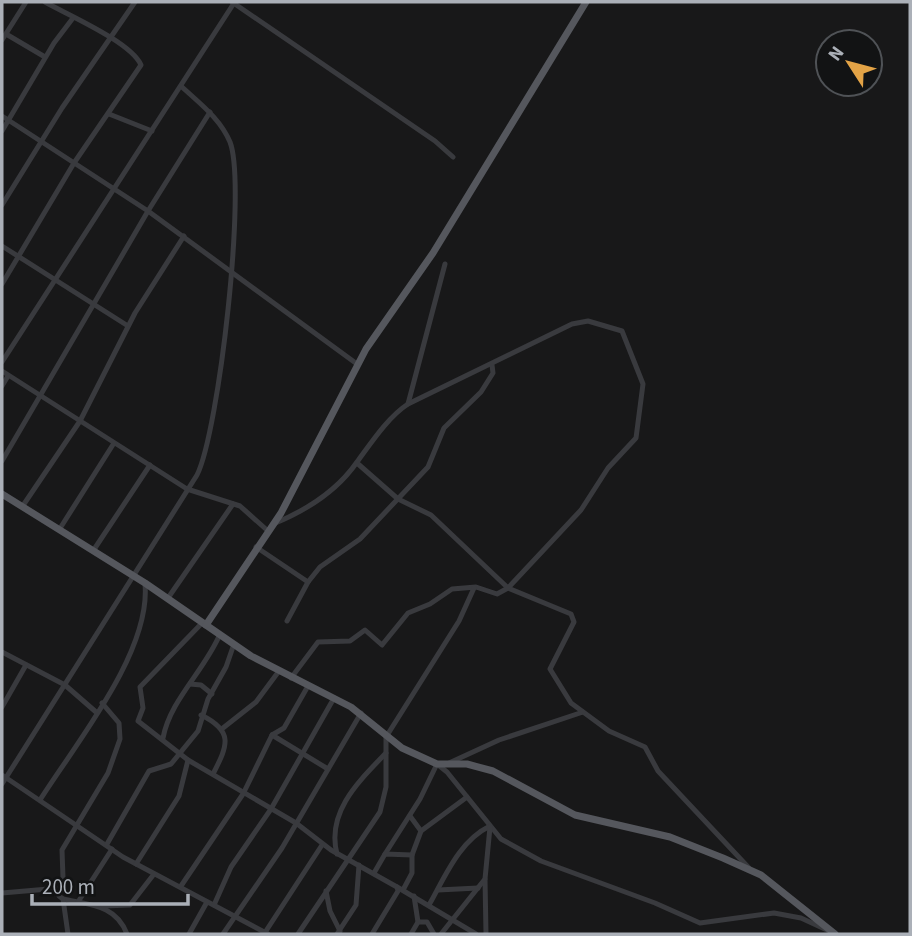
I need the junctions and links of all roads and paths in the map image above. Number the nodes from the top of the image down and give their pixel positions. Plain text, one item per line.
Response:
1 (26, 2) edge
2 (45, 2) edge
3 (135, 2) edge
4 (233, 2) edge
5 (586, 2) edge
6 (73, 18) junction
7 (5, 34) junction
8 (110, 38) junction
9 (2, 40) edge
10 (46, 57) junction
11 (181, 86) junction
12 (210, 113) junction
13 (109, 114) junction
14 (2, 116) edge
15 (8, 120) junction
16 (2, 131) edge
17 (152, 131) junction
18 (41, 142) junction
19 (453, 157) dead end
20 (75, 163) junction
21 (114, 188) junction
22 (2, 205) edge
23 (148, 211) junction
24 (184, 236) junction
25 (2, 246) edge
26 (19, 256) junction
27 (445, 264) dead end
28 (232, 271) junction
29 (54, 279) junction
30 (2, 284) edge
31 (92, 303) junction
32 (128, 326) junction
33 (2, 362) edge
34 (358, 364) junction
35 (492, 365) junction
36 (2, 371) edge
37 (8, 376) junction
38 (2, 386) edge
39 (41, 397) junction
40 (408, 404) junction
41 (80, 421) junction
42 (114, 443) junction
43 (2, 461) edge
44 (357, 463) junction
45 (150, 466) junction
46 (187, 489) junction
47 (2, 494) edge
48 (398, 499) junction
49 (233, 504) junction
50 (22, 507) junction
51 (271, 528) junction
52 (59, 530) junction
53 (256, 547) junction
54 (93, 551) junction
55 (132, 575) junction
56 (308, 582) junction
57 (145, 583) junction
58 (474, 588) junction
59 (508, 588) junction
60 (168, 598) junction
61 (287, 621) dead end
62 (204, 623) junction
63 (220, 635) junction
64 (234, 645) junction
65 (2, 652) edge
66 (26, 665) junction
67 (279, 671) junction
68 (291, 678) junction
69 (190, 684) junction
70 (65, 685) junction
71 (307, 686) junction
72 (212, 694) junction
73 (334, 698) junction
74 (102, 704) junction
75 (2, 707) edge
76 (96, 712) junction
77 (583, 712) junction
78 (361, 713) junction
79 (201, 715) junction
80 (223, 728) junction
81 (272, 735) junction
82 (386, 737) junction
83 (163, 738) junction
84 (179, 752) junction
85 (386, 753) junction
86 (303, 754) junction
87 (188, 760) junction
88 (441, 764) junction
89 (328, 769) junction
90 (213, 774) junction
91 (4, 776) edge
92 (2, 784) edge
93 (243, 794) junction
94 (467, 797) junction
95 (40, 800) junction
96 (271, 809) junction
97 (410, 816) junction
98 (296, 823) junction
99 (76, 824) junction
100 (490, 826) junction
101 (421, 831) junction
102 (322, 845) junction
103 (109, 846) junction
104 (338, 854) junction
105 (385, 854) junction
106 (412, 855) junction
107 (348, 859) junction
108 (136, 864) junction
109 (359, 865) junction
110 (751, 871) junction
111 (373, 873) junction
112 (154, 874) junction
113 (485, 879) junction
114 (181, 886) junction
115 (60, 888) junction
116 (400, 888) junction
117 (478, 888) junction
118 (438, 890) junction
119 (326, 891) junction
120 (2, 893) edge
121 (414, 896) junction
122 (63, 899) junction
123 (78, 902) junction
124 (207, 902) junction
125 (214, 905) junction
126 (429, 905) junction
127 (102, 906) junction
128 (236, 916) junction
129 (452, 921) junction
130 (418, 922) junction
131 (338, 933) edge
132 (68, 934) edge
133 (127, 934) edge
134 (189, 934) edge
135 (223, 934) edge
136 (266, 934) edge
137 (298, 934) edge
138 (372, 934) edge
139 (411, 934) edge
140 (434, 934) edge
141 (441, 934) edge
142 (476, 934) edge
143 (486, 934) edge
144 (834, 934) edge

1 - 7 street
2 - 6 street
3 - 8 street
4 - 11 street
4 - 19 street
5 - 34 main road
6 - 8 street
6 - 10 street
7 - 9 street
7 - 10 street
8 - 13 street
8 - 18 street
10 - 15 street
11 - 12 street
11 - 17 street
12 - 23 street
12 - 28 street
13 - 17 street
13 - 20 street
14 - 15 street
15 - 16 street
15 - 18 street
17 - 21 street
18 - 20 street
18 - 22 street
20 - 21 street
20 - 26 street
21 - 23 street
21 - 29 street
23 - 24 street
23 - 31 street
24 - 28 street
24 - 32 street
25 - 26 street
26 - 29 street
26 - 30 street
27 - 40 street
28 - 34 street
28 - 46 street
29 - 31 street
29 - 33 street
31 - 32 street
31 - 39 street
32 - 41 street
34 - 51 main road
35 - 40 street
35 - 48 street
35 - 59 street
36 - 37 street
37 - 38 street
37 - 39 street
39 - 41 street
39 - 43 street
40 - 44 street
41 - 42 street
41 - 50 street
42 - 45 street
42 - 52 street
44 - 48 street
44 - 51 street
45 - 46 street
45 - 54 street
46 - 49 street
46 - 55 street
47 - 50 main road
48 - 56 street
48 - 59 street
49 - 51 street
49 - 60 street
50 - 52 main road
51 - 53 main road
52 - 54 main road
53 - 56 street
53 - 62 main road
54 - 55 main road
55 - 57 main road
55 - 70 street
56 - 61 street
57 - 60 main road
57 - 74 street
58 - 59 street
58 - 68 street
58 - 82 street
59 - 77 street
60 - 62 main road
62 - 63 main road
62 - 83 street
63 - 64 main road
63 - 69 street
64 - 67 main road
64 - 72 street
65 - 66 street
66 - 70 street
66 - 75 street
67 - 68 main road
67 - 80 street
68 - 71 main road
69 - 72 street
69 - 83 street
70 - 76 street
70 - 91 street
71 - 73 main road
71 - 81 street
72 - 79 street
73 - 78 main road
73 - 86 street
74 - 76 street
74 - 99 street
76 - 95 street
77 - 88 street
77 - 110 street
78 - 82 main road
78 - 89 street
79 - 80 street
79 - 84 street
80 - 90 street
81 - 86 street
81 - 93 street
82 - 85 street
82 - 88 main road
83 - 84 street
84 - 87 street
84 - 103 street
85 - 104 street
85 - 107 street
86 - 89 street
86 - 96 street
87 - 90 street
87 - 108 street
88 - 94 street
88 - 97 street
88 - 110 main road
89 - 98 street
90 - 93 street
91 - 92 street
91 - 95 street
93 - 96 street
93 - 114 street
94 - 100 street
94 - 101 street
95 - 99 street
96 - 98 street
96 - 125 street
97 - 101 street
97 - 105 street
98 - 102 street
98 - 128 street
99 - 103 street
99 - 115 street
100 - 113 street
100 - 118 street
100 - 144 street
101 - 106 street
102 - 104 street
102 - 136 street
103 - 108 street
103 - 123 street
104 - 107 street
105 - 106 street
105 - 111 street
106 - 116 street
107 - 109 street
107 - 119 street
108 - 112 street
109 - 111 street
109 - 131 street
110 - 144 main road
111 - 116 street
112 - 114 street
112 - 127 street
113 - 117 street
113 - 143 street
114 - 124 street
115 - 120 street
115 - 122 street
116 - 121 street
116 - 138 street
117 - 118 street
117 - 129 street
118 - 126 street
119 - 131 street
119 - 137 street
121 - 126 street
121 - 130 street
122 - 123 street
122 - 132 street
123 - 127 street
124 - 125 street
124 - 134 street
125 - 128 street
126 - 129 street
127 - 133 street
128 - 135 street
128 - 136 street
129 - 141 street
129 - 142 street
130 - 139 street
130 - 140 street

